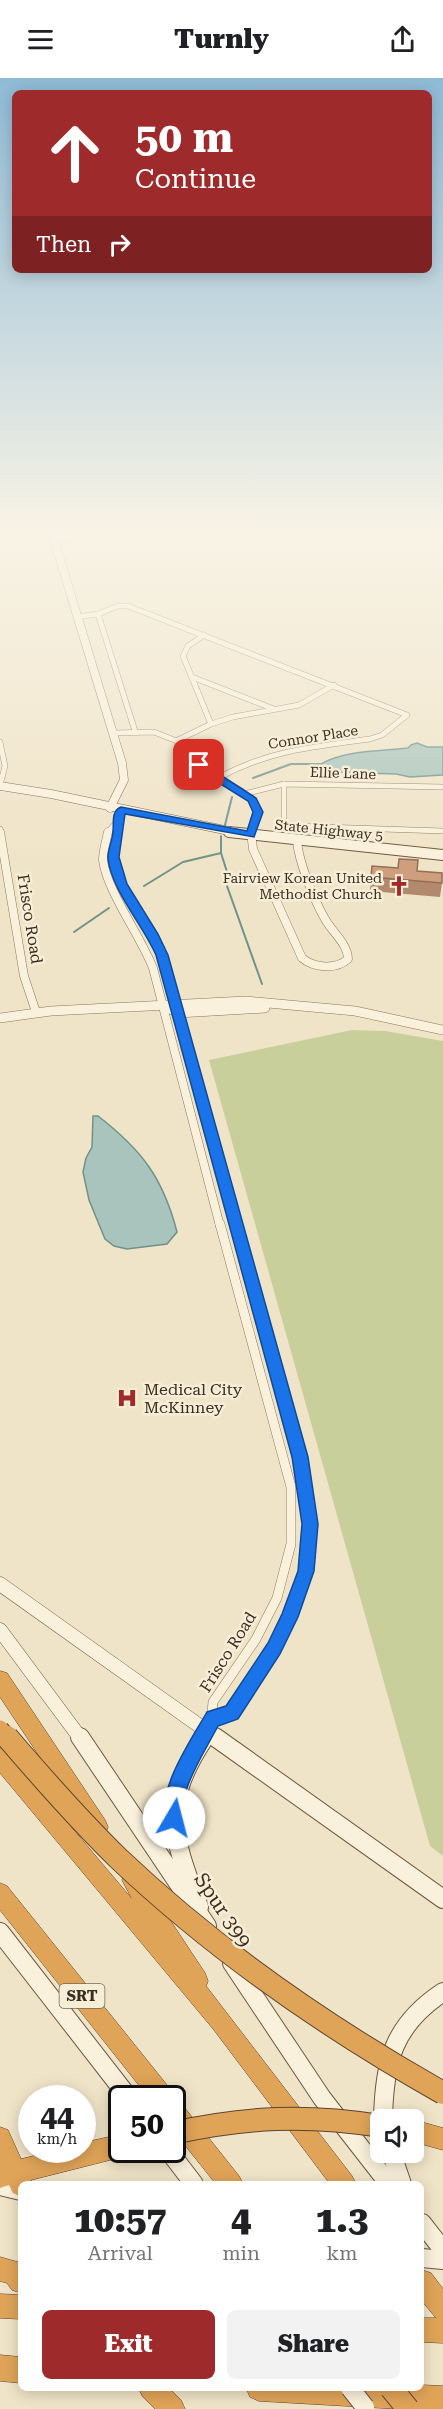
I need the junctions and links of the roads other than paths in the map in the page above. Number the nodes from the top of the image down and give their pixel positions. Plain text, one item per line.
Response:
1 (85, 642) edge
2 (107, 642) edge
3 (195, 642) edge
4 (222, 642) edge
5 (192, 676) junction
6 (334, 685) junction
7 (275, 710) junction
8 (211, 724) junction
9 (135, 730) junction
10 (113, 733) junction
11 (178, 740) junction
12 (0, 742) edge
13 (218, 778) junction
14 (284, 784) junction
15 (0, 786) edge
16 (443, 787) edge
17 (244, 794) junction
18 (111, 808) junction
19 (121, 810) junction
20 (117, 822) junction
21 (0, 829) edge
22 (443, 831) edge
23 (250, 835) junction
24 (297, 841) junction
25 (443, 855) edge
26 (134, 907) junction
27 (124, 910) junction
28 (162, 1005) junction
29 (177, 1009) junction
30 (36, 1012) junction
31 (0, 1018) edge
32 (443, 1030) edge
33 (204, 1107) junction
34 (189, 1109) junction
35 (247, 1263) junction
36 (232, 1265) junction
37 (291, 1487) junction
38 (306, 1487) junction
39 (0, 1584) edge
40 (0, 1630) edge
41 (0, 1680) edge
42 (210, 1725) junction
43 (0, 1729) edge
44 (0, 1758) edge
45 (0, 1893) edge
46 (443, 1899) edge
47 (206, 1925) junction
48 (0, 1932) edge
49 (443, 1992) edge
50 (222, 2022) junction
51 (119, 2085) edge
52 (154, 2085) edge
53 (443, 2093) edge
54 (383, 2109) edge
55 (370, 2125) edge
56 (186, 2127) edge
57 (186, 2130) edge
58 (424, 2134) edge
59 (0, 2138) edge
60 (443, 2139) edge
61 (108, 2149) edge
62 (178, 2163) edge
63 (392, 2163) edge
64 (0, 2176) edge
65 (339, 2178) edge
66 (392, 2179) edge
67 (19, 2181) edge
68 (192, 2181) edge
69 (229, 2181) edge
70 (0, 2186) edge
71 (18, 2190) edge
72 (424, 2226) edge
73 (443, 2250) edge
74 (424, 2258) edge
75 (443, 2260) edge
76 (0, 2269) edge
77 (18, 2277) edge
78 (424, 2285) edge
79 (0, 2306) edge
80 (18, 2307) edge
81 (443, 2309) edge
82 (424, 2330) edge
83 (443, 2331) edge
84 (0, 2368) edge
85 (18, 2370) edge
86 (155, 2391) edge
87 (305, 2391) edge
88 (352, 2391) edge
89 (393, 2391) edge
90 (443, 2400) edge
91 (172, 2409) edge
92 (366, 2409) edge
93 (408, 2409) edge

1 - 10 main road
2 - 9 street
3 - 5 street
4 - 6 street
5 - 7 street
5 - 8 street
6 - 7 street
6 - 13 street, Connor Place
7 - 8 street
8 - 11 street
9 - 10 street
9 - 11 street
10 - 18 main road
11 - 13 street
12 - 15 street
13 - 17 street
14 - 16 street, Ellie Lane
14 - 17 street, Ellie Lane
14 - 22 street
15 - 18 main road, State Highway 5
17 - 23 street
18 - 19 main road, State Highway 5
19 - 20 street
19 - 23 main road, State Highway 5
20 - 26 street
20 - 27 street, Frisco Road
21 - 30 street, Frisco Road
23 - 24 main road, State Highway 5
23 - 24 street
24 - 25 main road, State Highway 5
26 - 27 street
26 - 29 street
27 - 28 street, Frisco Road
28 - 29 street
28 - 30 street
28 - 34 street, Frisco Road
29 - 32 street
29 - 33 street
30 - 31 street
33 - 34 street
33 - 35 street
34 - 36 street, Frisco Road
35 - 36 street
35 - 38 street
36 - 37 street, Frisco Road
37 - 38 street
37 - 42 street, Frisco Road
38 - 42 street
39 - 42 main road
40 - 47 main road, Spur 399
41 - 50 highway
42 - 46 main road
42 - 47 main road
43 - 53 highway, bridge
44 - 50 highway
45 - 52 highway, SRT
47 - 66 main road, Spur 399
48 - 51 main road
49 - 54 main road
50 - 65 highway
55 - 57 highway, bridge
56 - 69 highway
58 - 60 highway
59 - 67 highway
61 - 64 highway
62 - 68 main road
63 - 66 main road
70 - 71 main road
72 - 73 main road
74 - 75 main road
76 - 77 highway
78 - 81 highway
79 - 80 highway
82 - 83 highway
84 - 85 highway
86 - 91 highway
87 - 90 highway
88 - 92 main road, bridge
89 - 93 highway, bridge

